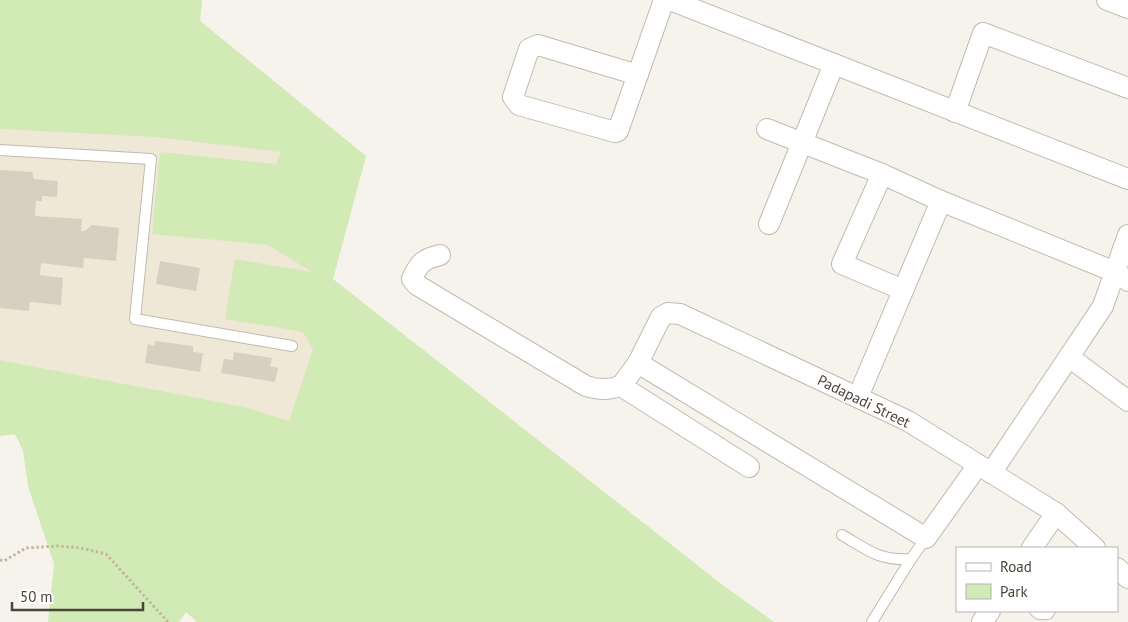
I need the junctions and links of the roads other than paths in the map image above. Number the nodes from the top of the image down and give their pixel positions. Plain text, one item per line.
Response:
1 (664, 0) edge
2 (670, 0) edge
3 (1107, 0) edge
4 (1128, 8) edge
5 (834, 64) junction
6 (638, 75) junction
7 (1128, 88) edge
8 (954, 112) junction
9 (767, 129) dead end
10 (802, 144) junction
11 (0, 150) edge
12 (882, 174) junction
13 (1128, 179) edge
14 (941, 201) junction
15 (769, 224) dead end
16 (1128, 235) edge
17 (440, 255) dead end
18 (1122, 277) edge
19 (903, 290) junction
20 (292, 346) dead end
21 (1069, 358) junction
22 (638, 363) junction
23 (621, 386) junction
24 (858, 396) junction
25 (1128, 401) edge
26 (749, 466) dead end
27 (984, 469) junction
28 (1056, 513) junction
29 (842, 536) dead end
30 (926, 538) junction
31 (1033, 547) edge
32 (1094, 547) edge
33 (910, 559) junction
34 (1118, 569) edge
35 (1128, 578) edge
36 (1037, 612) edge
37 (1049, 612) edge
38 (872, 622) edge

1 - 6 street
2 - 5 street
3 - 4 street
5 - 8 street
5 - 10 street
6 - 6 street
7 - 8 street
8 - 13 street
9 - 10 street
10 - 12 street
10 - 15 street
11 - 20 lane
12 - 14 street
12 - 19 street
14 - 18 street
14 - 19 street
16 - 18 street
17 - 23 street
18 - 21 street
19 - 24 street
21 - 25 street
21 - 27 street
22 - 23 street
22 - 24 street, Padapadi Street
22 - 30 street
23 - 26 street
24 - 27 street, Padapadi Street
27 - 28 street, Padapadi Street
27 - 30 street
28 - 31 street
28 - 32 street, Padapadi Street
29 - 33 lane
30 - 33 lane
33 - 38 lane
34 - 35 street
36 - 37 lane

